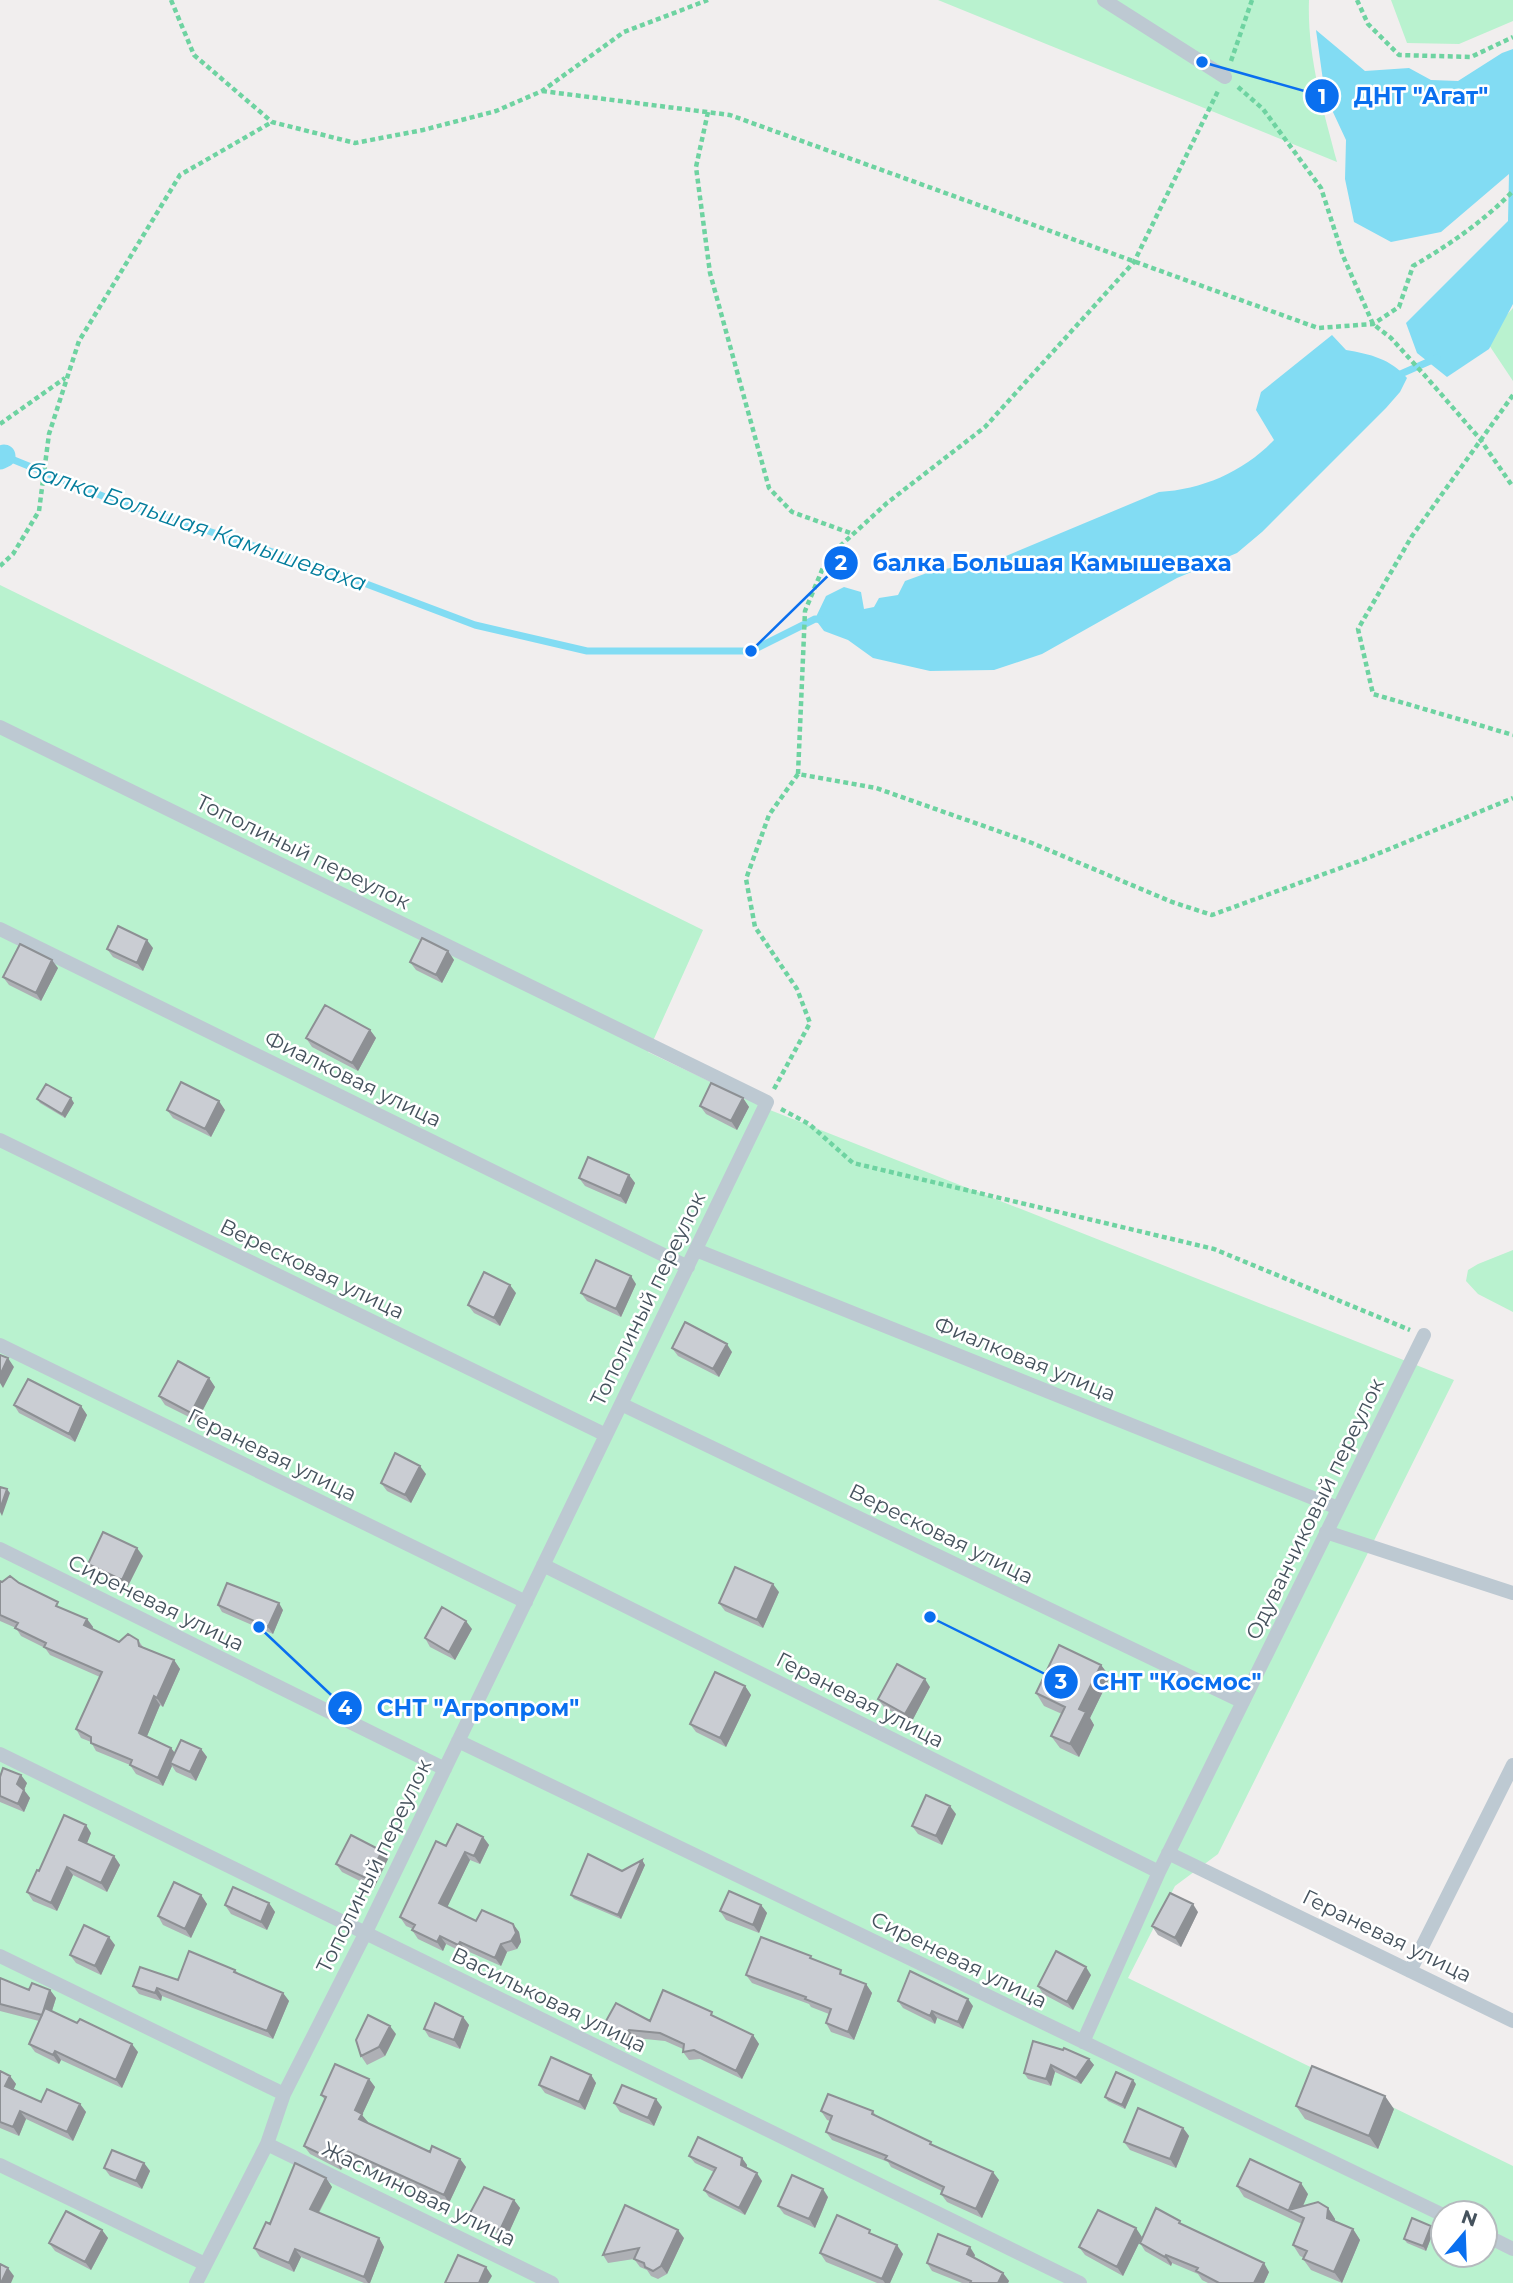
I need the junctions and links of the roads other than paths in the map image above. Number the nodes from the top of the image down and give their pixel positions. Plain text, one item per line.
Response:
1 (1104, 0) edge
2 (1225, 77) road end
3 (0, 727) edge
4 (0, 929) edge
5 (0, 1140) edge
6 (696, 1250) junction
7 (688, 1267) junction
8 (1424, 1335) road end
9 (0, 1345) edge
10 (621, 1404) junction
11 (606, 1435) junction
12 (1338, 1508) junction
13 (1326, 1532) junction
14 (0, 1549) edge
15 (543, 1565) junction
16 (1513, 1593) edge
17 (526, 1602) junction
18 (1243, 1702) junction
19 (458, 1741) junction
20 (0, 1754) edge
21 (1513, 1765) edge
22 (444, 1769) junction
23 (1168, 1853) junction
24 (1158, 1872) junction
25 (365, 1934) junction
26 (0, 1956) edge
27 (1410, 1971) junction
28 (1513, 2021) edge
29 (1083, 2042) junction
30 (284, 2094) junction
31 (267, 2144) junction
32 (0, 2165) edge
33 (1429, 2208) edge
34 (205, 2264) junction
35 (196, 2283) edge
36 (552, 2283) edge
37 (1080, 2283) edge

1 - 2 lane
3 - 6 lane, Тополиный переулок
4 - 7 lane, Фиалковая улица
5 - 11 lane, Вересковая улица
6 - 7 lane, Тополиный переулок
6 - 12 lane, Фиалковая улица
7 - 10 lane, Тополиный переулок
8 - 12 lane, Одуванчиковый переулок
9 - 17 lane, Гераневая улица
10 - 11 lane, Тополиный переулок
10 - 18 lane, Вересковая улица
11 - 15 lane, Тополиный переулок
12 - 13 lane, Одуванчиковый переулок
13 - 16 lane
13 - 18 lane, Одуванчиковый переулок
14 - 22 lane, Сиреневая улица
15 - 17 lane, Тополиный переулок
15 - 24 lane, Гераневая улица
17 - 19 lane, Тополиный переулок
18 - 23 lane, Одуванчиковый переулок
19 - 22 lane, Тополиный переулок
19 - 29 lane, Сиреневая улица
20 - 25 lane, Васильковая улица
21 - 27 lane
22 - 25 lane, Тополиный переулок
23 - 24 lane, Одуванчиковый переулок
23 - 27 lane, Гераневая улица
24 - 29 lane, Одуванчиковый переулок
25 - 30 lane, Тополиный переулок
25 - 37 lane, Васильковая улица
26 - 30 lane
27 - 28 lane, Гераневая улица
29 - 33 lane, Сиреневая улица
30 - 31 lane, Тополиный переулок
31 - 34 lane, Тополиный переулок
31 - 36 lane, Жасминовая улица
32 - 34 lane
34 - 35 lane, Тополиный переулок

